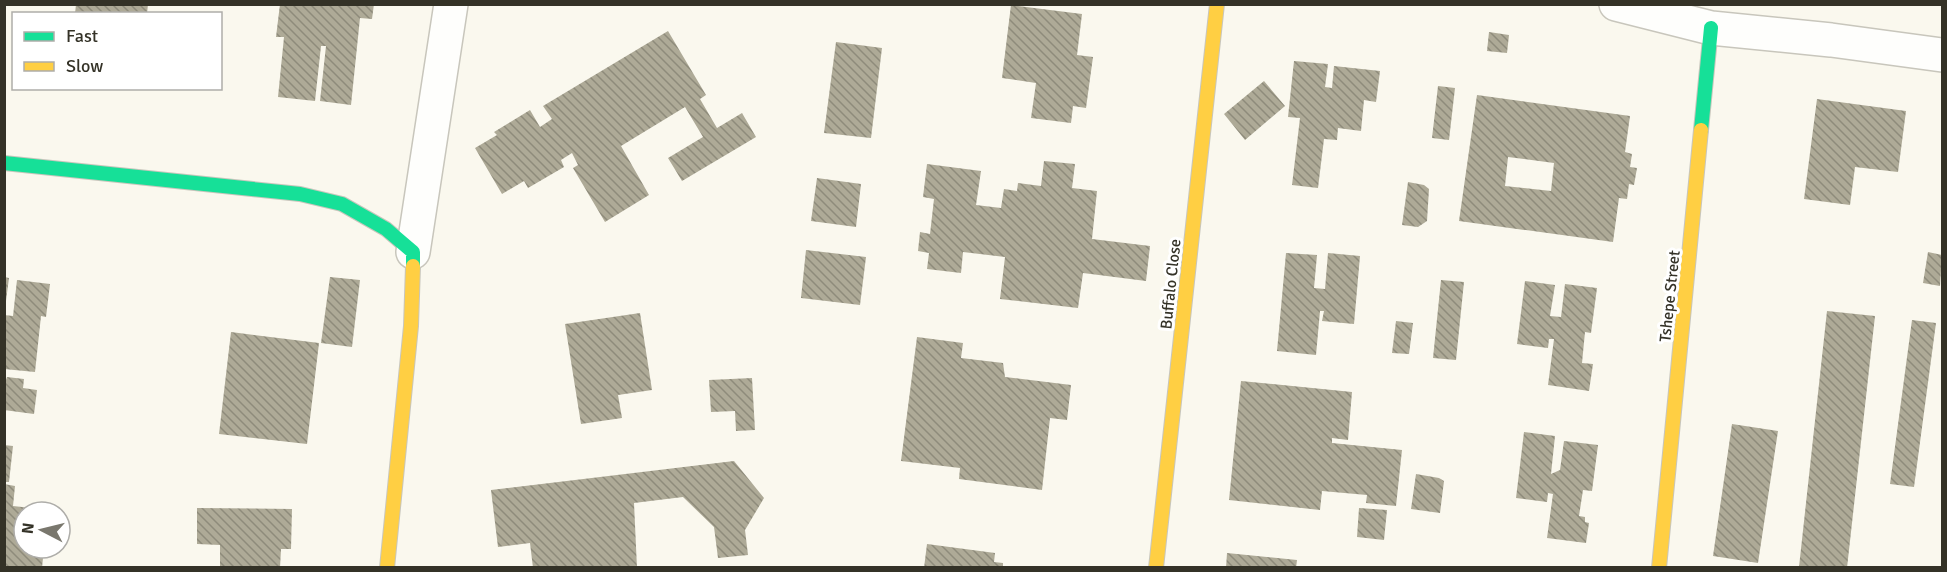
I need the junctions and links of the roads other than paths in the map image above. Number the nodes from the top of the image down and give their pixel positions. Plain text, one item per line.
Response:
1 (451, 4) edge
2 (1217, 4) edge
3 (1616, 4) edge
4 (1711, 28) junction
5 (1942, 55) edge
6 (4, 163) edge
7 (413, 252) junction
8 (387, 567) edge
9 (1156, 567) edge
10 (1659, 567) edge

1 - 7 street
2 - 9 street, Buffalo Close
3 - 4 street
4 - 5 street
4 - 10 street, Tshepe Street
6 - 7 street
7 - 8 street

